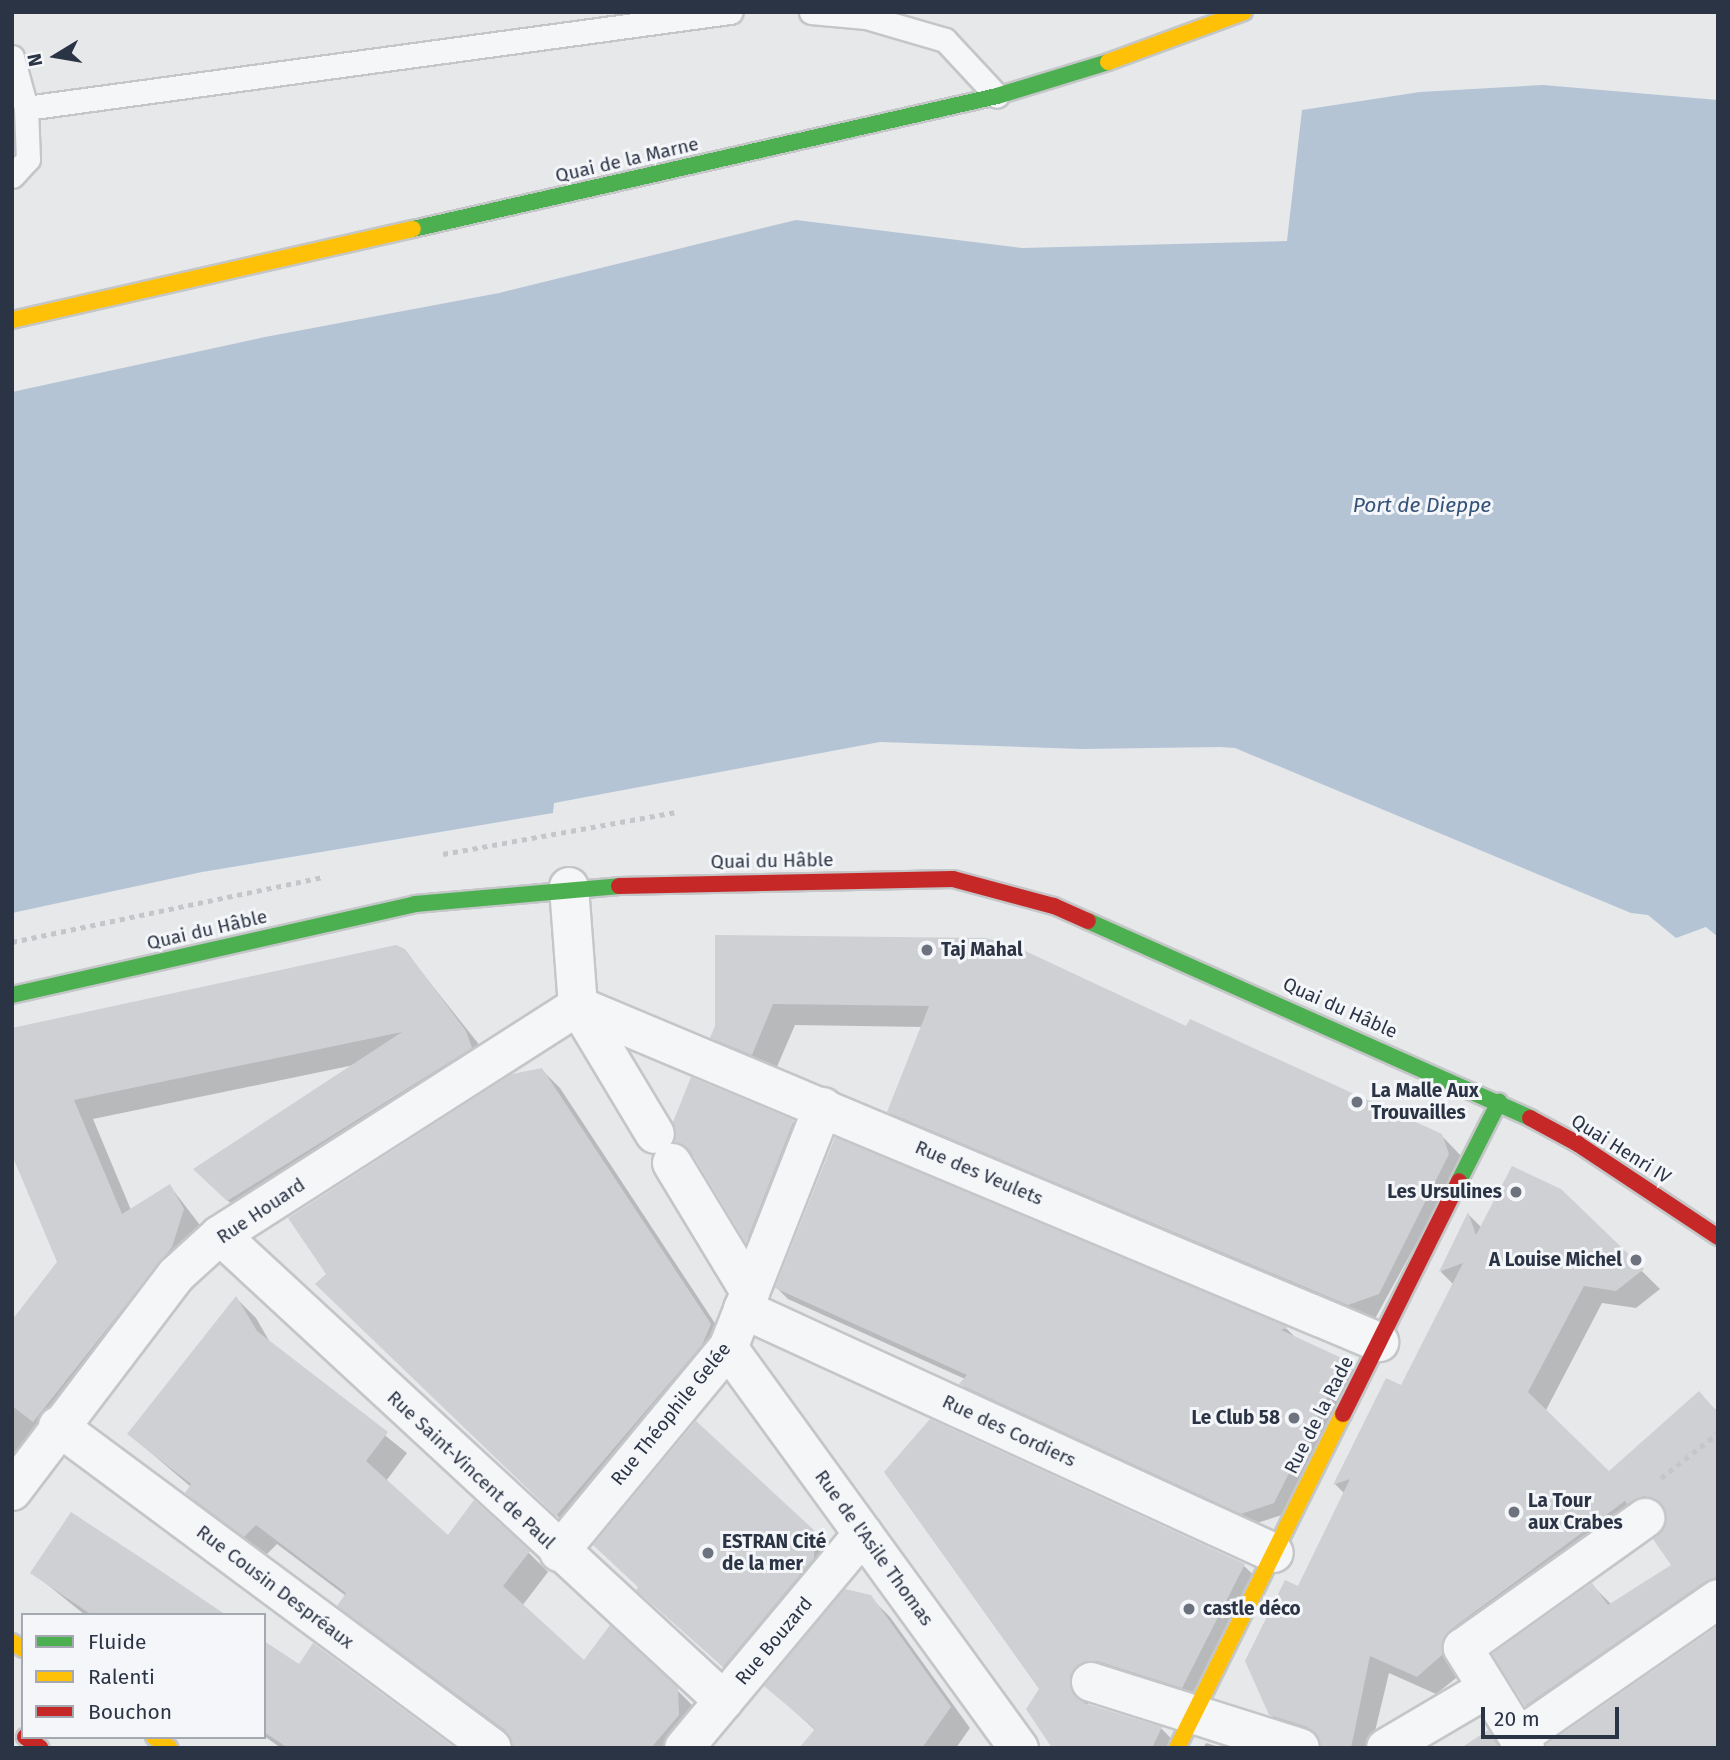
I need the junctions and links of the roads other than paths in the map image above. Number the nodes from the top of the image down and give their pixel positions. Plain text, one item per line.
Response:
1 (730, 12) edge
2 (811, 12) edge
3 (1244, 12) edge
4 (12, 57) edge
5 (999, 96) junction
6 (26, 108) junction
7 (12, 176) edge
8 (12, 320) edge
9 (569, 887) junction
10 (12, 995) edge
11 (578, 1006) junction
12 (1499, 1102) junction
13 (824, 1107) junction
14 (220, 1235) junction
15 (1718, 1237) edge
16 (747, 1300) junction
17 (1379, 1342) junction
18 (729, 1348) junction
19 (58, 1426) junction
20 (12, 1491) edge
21 (1645, 1518) road end
22 (863, 1534) junction
23 (559, 1552) junction
24 (1274, 1553) junction
25 (1718, 1599) edge
26 (1091, 1682) dead end
27 (1488, 1688) junction
28 (724, 1701) junction
29 (1185, 1732) edge
30 (1522, 1742) edge
31 (492, 1748) edge
32 (684, 1748) edge
33 (1019, 1748) edge
34 (1300, 1748) edge
35 (1386, 1748) edge

1 - 6 lane
2 - 5 lane
3 - 5 street, Quai de la Marne
4 - 6 lane
5 - 8 street, Quai de la Marne
6 - 7 lane
9 - 10 street, Quai du Hâble
9 - 11 street
9 - 12 street, Quai du Hâble
11 - 13 street, Rue des Veulets
11 - 14 street, Rue Houard
11 - 16 street
12 - 15 street, Quai Henri IV
12 - 17 street, Rue de la Rade
13 - 16 street, Rue Théophile Gelée
13 - 17 street, Rue des Veulets
14 - 19 street, Rue Houard
14 - 23 street, Rue Saint-Vincent de Paul
16 - 18 street, Rue Théophile Gelée
16 - 24 street, Rue des Cordiers
17 - 24 street, Rue de la Rade
18 - 22 street, Rue de l'Asile Thomas
18 - 23 street, Rue Théophile Gelée
19 - 20 street, Rue Houard
19 - 31 street, Rue Cousin Despréaux
21 - 27 street
22 - 28 street, Rue Bouzard
22 - 33 street, Rue de l'Asile Thomas
23 - 28 street, Rue Saint-Vincent de Paul
24 - 29 street, Rue de la Rade
25 - 30 street
26 - 29 street
27 - 30 street
27 - 35 street
28 - 32 street, Rue Bouzard
29 - 34 street

